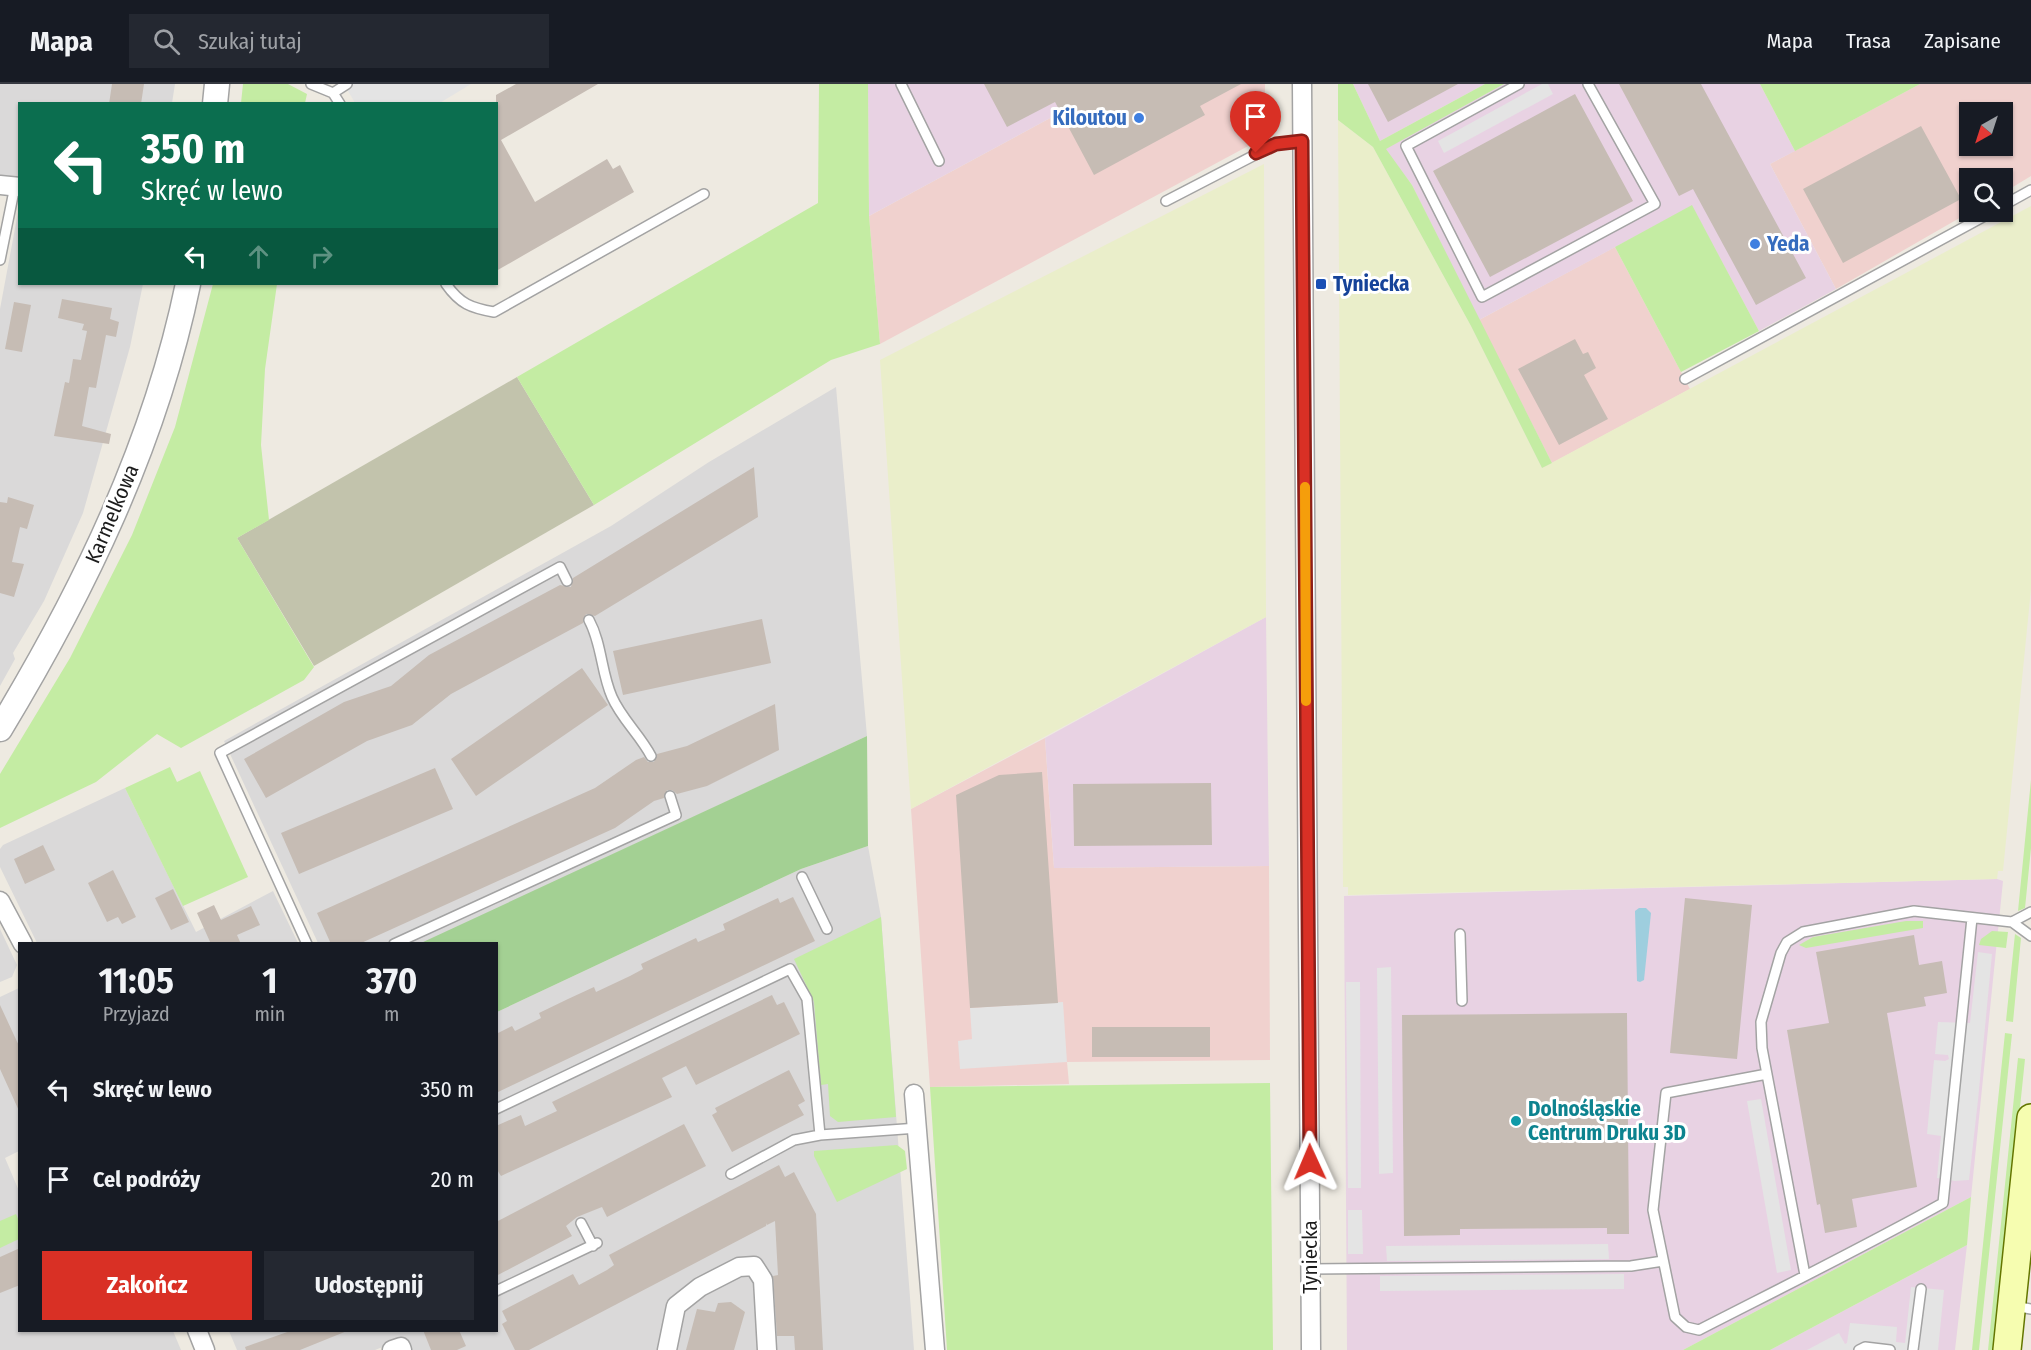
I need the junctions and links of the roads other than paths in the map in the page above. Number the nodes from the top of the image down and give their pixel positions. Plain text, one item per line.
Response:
1 (218, 84) edge
2 (311, 84) edge
3 (347, 84) edge
4 (901, 84) edge
5 (1302, 84) edge
6 (1519, 84) edge
7 (1588, 84) edge
8 (333, 93) junction
9 (215, 102) edge
10 (339, 102) edge
11 (1302, 141) junction
12 (939, 160) dead end
13 (12, 186) edge
14 (2031, 190) edge
15 (704, 194) dead end
16 (2013, 200) edge
17 (1166, 201) dead end
18 (1974, 222) edge
19 (0, 260) edge
20 (188, 285) edge
21 (447, 285) edge
22 (1685, 379) dead end
23 (567, 581) dead end
24 (589, 620) dead end
25 (0, 729) edge
26 (651, 756) dead end
27 (670, 796) dead end
28 (802, 877) dead end
29 (0, 902) edge
30 (2031, 912) edge
31 (1972, 918) junction
32 (2013, 922) junction
33 (827, 929) dead end
34 (1460, 934) dead end
35 (2031, 936) edge
36 (22, 942) edge
37 (306, 942) edge
38 (398, 942) edge
39 (1462, 1001) dead end
40 (1767, 1074) junction
41 (914, 1094) dead end
42 (498, 1108) edge
43 (2031, 1118) edge
44 (918, 1128) junction
45 (820, 1135) junction
46 (731, 1174) dead end
47 (581, 1223) dead end
48 (1663, 1261) junction
49 (1311, 1269) junction
50 (1805, 1275) junction
51 (1921, 1289) dead end
52 (498, 1290) edge
53 (2021, 1307) edge
54 (198, 1332) edge
55 (205, 1350) edge
56 (392, 1350) edge
57 (402, 1350) edge
58 (667, 1350) edge
59 (767, 1350) edge
60 (935, 1350) edge
61 (1311, 1350) edge
62 (1859, 1350) edge
63 (1890, 1350) edge
64 (1913, 1350) edge
65 (2007, 1350) edge

1 - 9 street
2 - 8 lane
3 - 8 lane
4 - 12 lane
5 - 11 street, Tyniecka
6 - 7 lane
8 - 10 lane
11 - 17 lane
11 - 49 street, Tyniecka
13 - 19 lane
14 - 16 lane
15 - 21 lane
18 - 22 lane
20 - 25 street, Karmelkowa
23 - 37 lane
24 - 26 lane
27 - 38 lane
28 - 33 lane
29 - 36 street
30 - 32 lane
31 - 32 lane
31 - 40 lane
31 - 50 lane
32 - 35 lane
34 - 39 lane
40 - 48 lane
40 - 50 lane
41 - 44 street
42 - 45 lane
43 - 53 main road
44 - 45 lane
44 - 60 street
45 - 46 lane
47 - 52 lane
48 - 49 lane
48 - 50 lane
49 - 61 street, Tyniecka
51 - 64 lane
53 - 65 main road
54 - 55 street
56 - 57 street
58 - 59 street
62 - 63 lane

